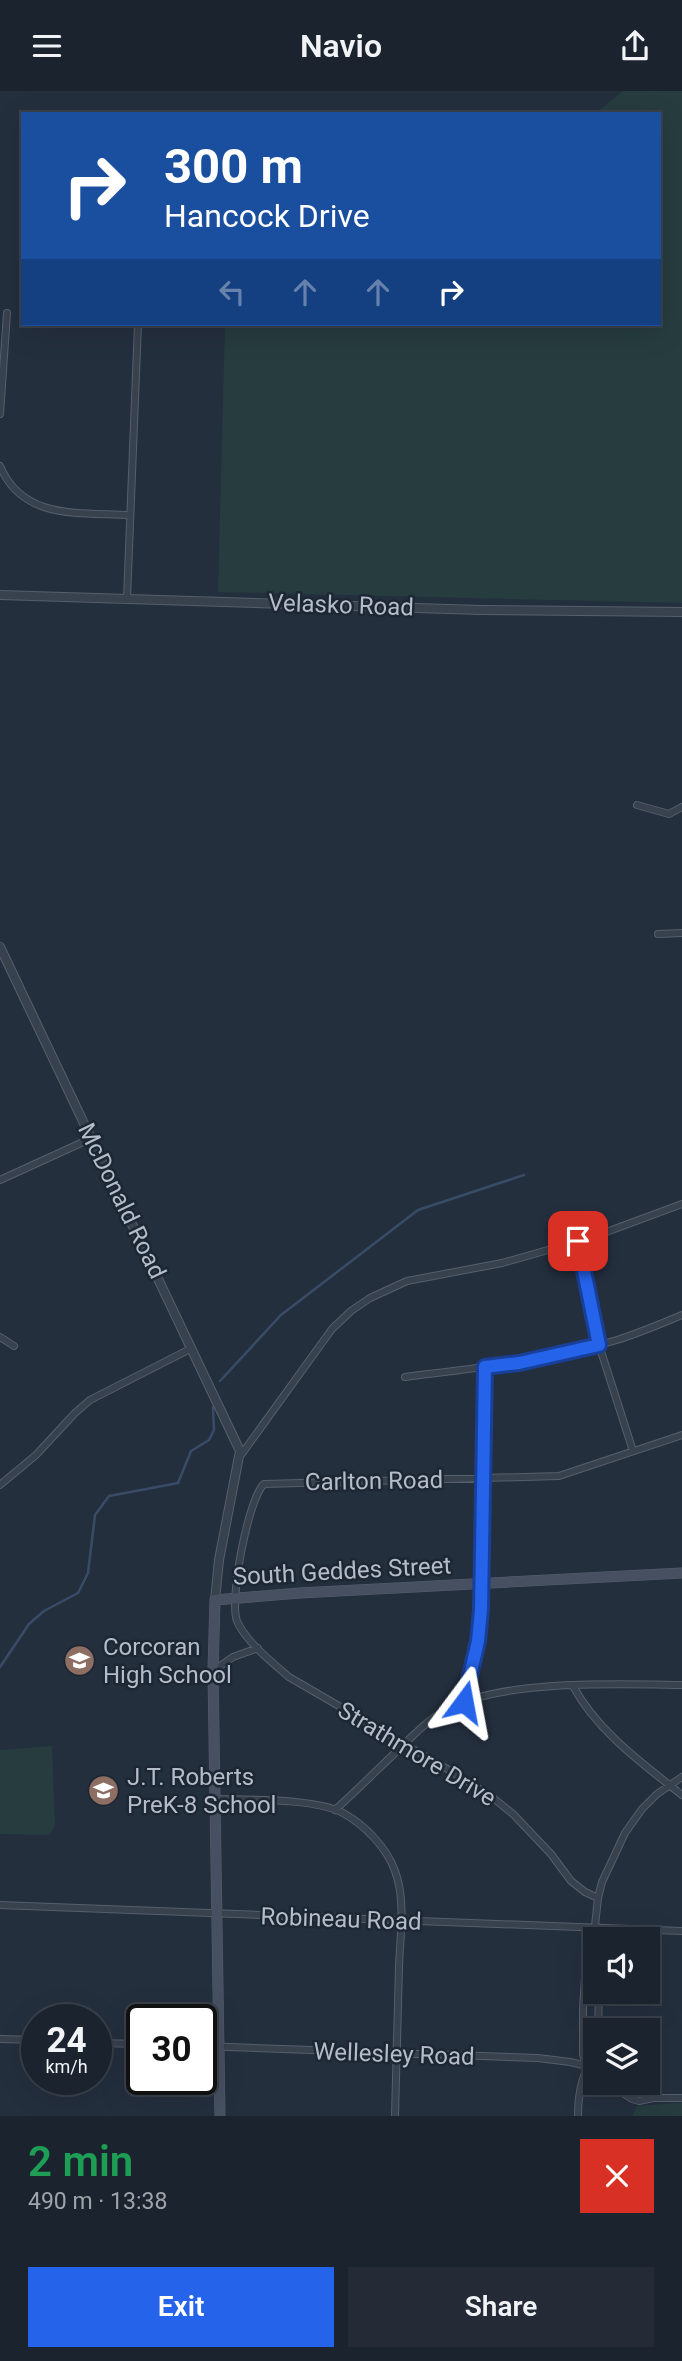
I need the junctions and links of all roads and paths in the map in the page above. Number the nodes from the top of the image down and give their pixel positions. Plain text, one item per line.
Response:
1 (7, 313) dead end
2 (138, 326) edge
3 (1, 392) edge
4 (0, 414) edge
5 (0, 466) edge
6 (130, 515) junction
7 (0, 595) edge
8 (127, 599) junction
9 (682, 612) edge
10 (637, 805) dead end
11 (682, 807) edge
12 (682, 933) edge
13 (658, 934) dead end
14 (0, 947) edge
15 (92, 1138) junction
16 (0, 1180) edge
17 (682, 1204) edge
18 (578, 1241) junction
19 (682, 1315) edge
20 (0, 1337) edge
21 (599, 1345) junction
22 (14, 1346) dead end
23 (192, 1348) junction
24 (485, 1367) junction
25 (405, 1377) dead end
26 (682, 1436) edge
27 (633, 1451) junction
28 (240, 1456) junction
29 (482, 1479) junction
30 (0, 1485) edge
31 (682, 1573) edge
32 (481, 1584) junction
33 (234, 1599) junction
34 (215, 1600) junction
35 (258, 1648) junction
36 (213, 1671) junction
37 (682, 1685) edge
38 (573, 1686) junction
39 (464, 1702) junction
40 (404, 1745) junction
41 (682, 1777) edge
42 (669, 1785) junction
43 (682, 1795) edge
44 (216, 1799) junction
45 (335, 1810) junction
46 (598, 1898) junction
47 (0, 1905) edge
48 (216, 1914) junction
49 (401, 1921) junction
50 (596, 1927) edge
51 (682, 1931) edge
52 (660, 1932) edge
53 (583, 1933) edge
54 (0, 2039) edge
55 (21, 2040) edge
56 (219, 2047) junction
57 (397, 2054) junction
58 (583, 2065) edge
59 (583, 2079) edge
60 (626, 2095) edge
61 (649, 2095) edge
62 (653, 2098) junction
63 (682, 2098) edge
64 (220, 2116) edge
65 (395, 2116) edge
66 (578, 2116) edge

1 - 3 street
2 - 6 street
3 - 4 street
5 - 6 street
6 - 8 street
7 - 8 street, Velasko Road
8 - 9 street, Velasko Road
10 - 11 street
12 - 13 street
14 - 15 street, McDonald Road
15 - 16 street
15 - 23 street, McDonald Road
17 - 18 street
18 - 21 street
18 - 28 street
19 - 21 street
20 - 22 street
21 - 24 street
21 - 27 street
23 - 28 street, McDonald Road
23 - 30 street
24 - 25 street
24 - 29 street
26 - 27 street, Carlton Road
27 - 29 street, Carlton Road
28 - 34 street
29 - 32 street
29 - 33 street, Carlton Road
31 - 32 main road, South Geddes Street
32 - 33 main road, South Geddes Street
32 - 39 street
33 - 34 main road, South Geddes Street
33 - 35 street, Strathmore Drive
34 - 36 main road
35 - 36 street
35 - 40 street, Strathmore Drive
36 - 44 main road
37 - 38 street
38 - 39 street
38 - 42 street
39 - 40 street
40 - 45 street
40 - 46 street, Strathmore Drive
41 - 42 street
42 - 43 street
42 - 46 street
44 - 45 street
44 - 48 main road
45 - 49 street
46 - 50 street
47 - 48 street, Robineau Road
48 - 49 street, Robineau Road
48 - 56 main road
49 - 53 street, Robineau Road
49 - 57 street
51 - 52 street, Robineau Road
54 - 55 street
56 - 57 street, Wellesley Road
56 - 64 main road
57 - 58 street, Wellesley Road
57 - 65 street
59 - 66 street
60 - 62 street
61 - 62 street
62 - 63 street

